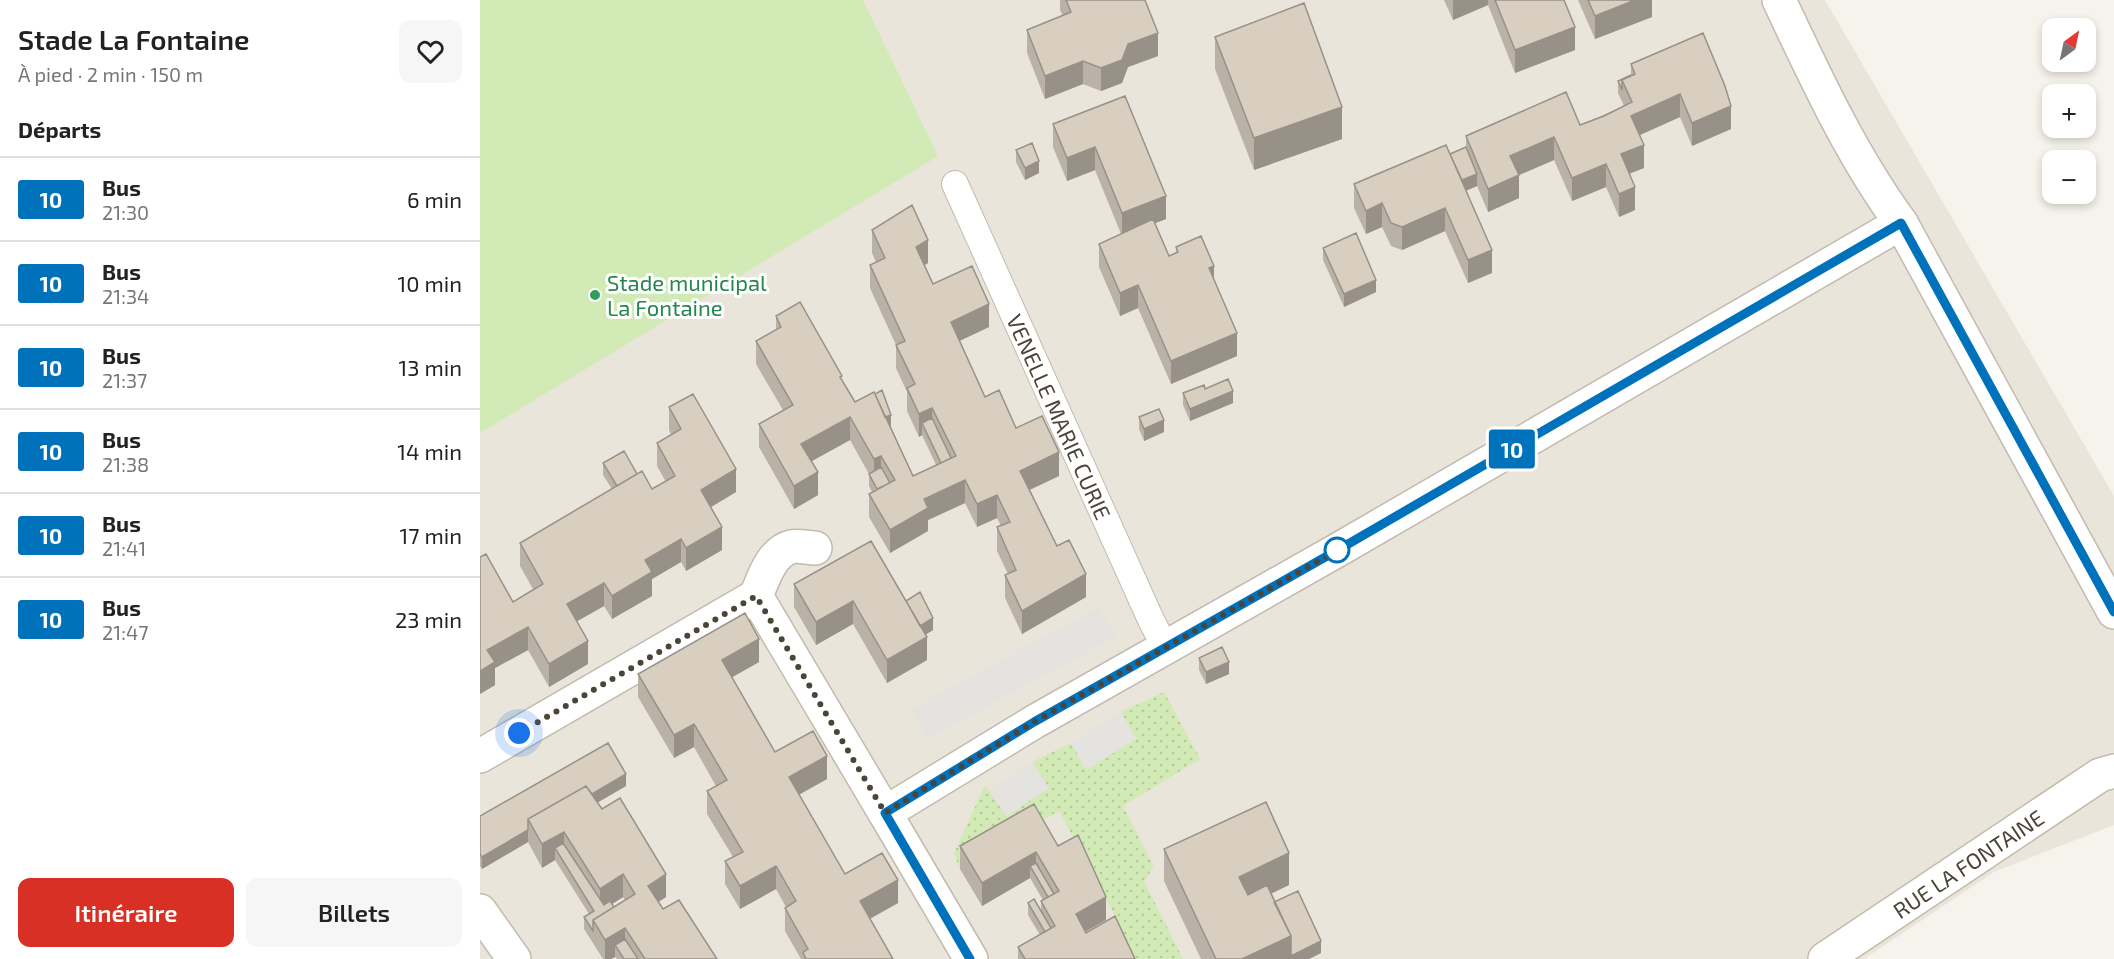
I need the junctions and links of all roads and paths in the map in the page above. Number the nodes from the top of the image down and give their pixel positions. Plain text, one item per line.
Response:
1 (1779, 0) edge
2 (956, 184) dead end
3 (1901, 223) junction
4 (815, 548) dead end
5 (756, 596) junction
6 (2114, 612) edge
7 (1165, 647) junction
8 (480, 756) edge
9 (2114, 771) edge
10 (885, 813) junction
11 (480, 911) edge
12 (514, 959) edge
13 (970, 959) edge
14 (1825, 959) edge

1 - 3 street
2 - 7 lane, VENELLE MARIE CURIE
3 - 6 street
3 - 7 street
4 - 5 street
5 - 8 street
5 - 10 street
7 - 10 street
9 - 14 street, RUE LA FONTAINE
10 - 13 street
11 - 12 street

